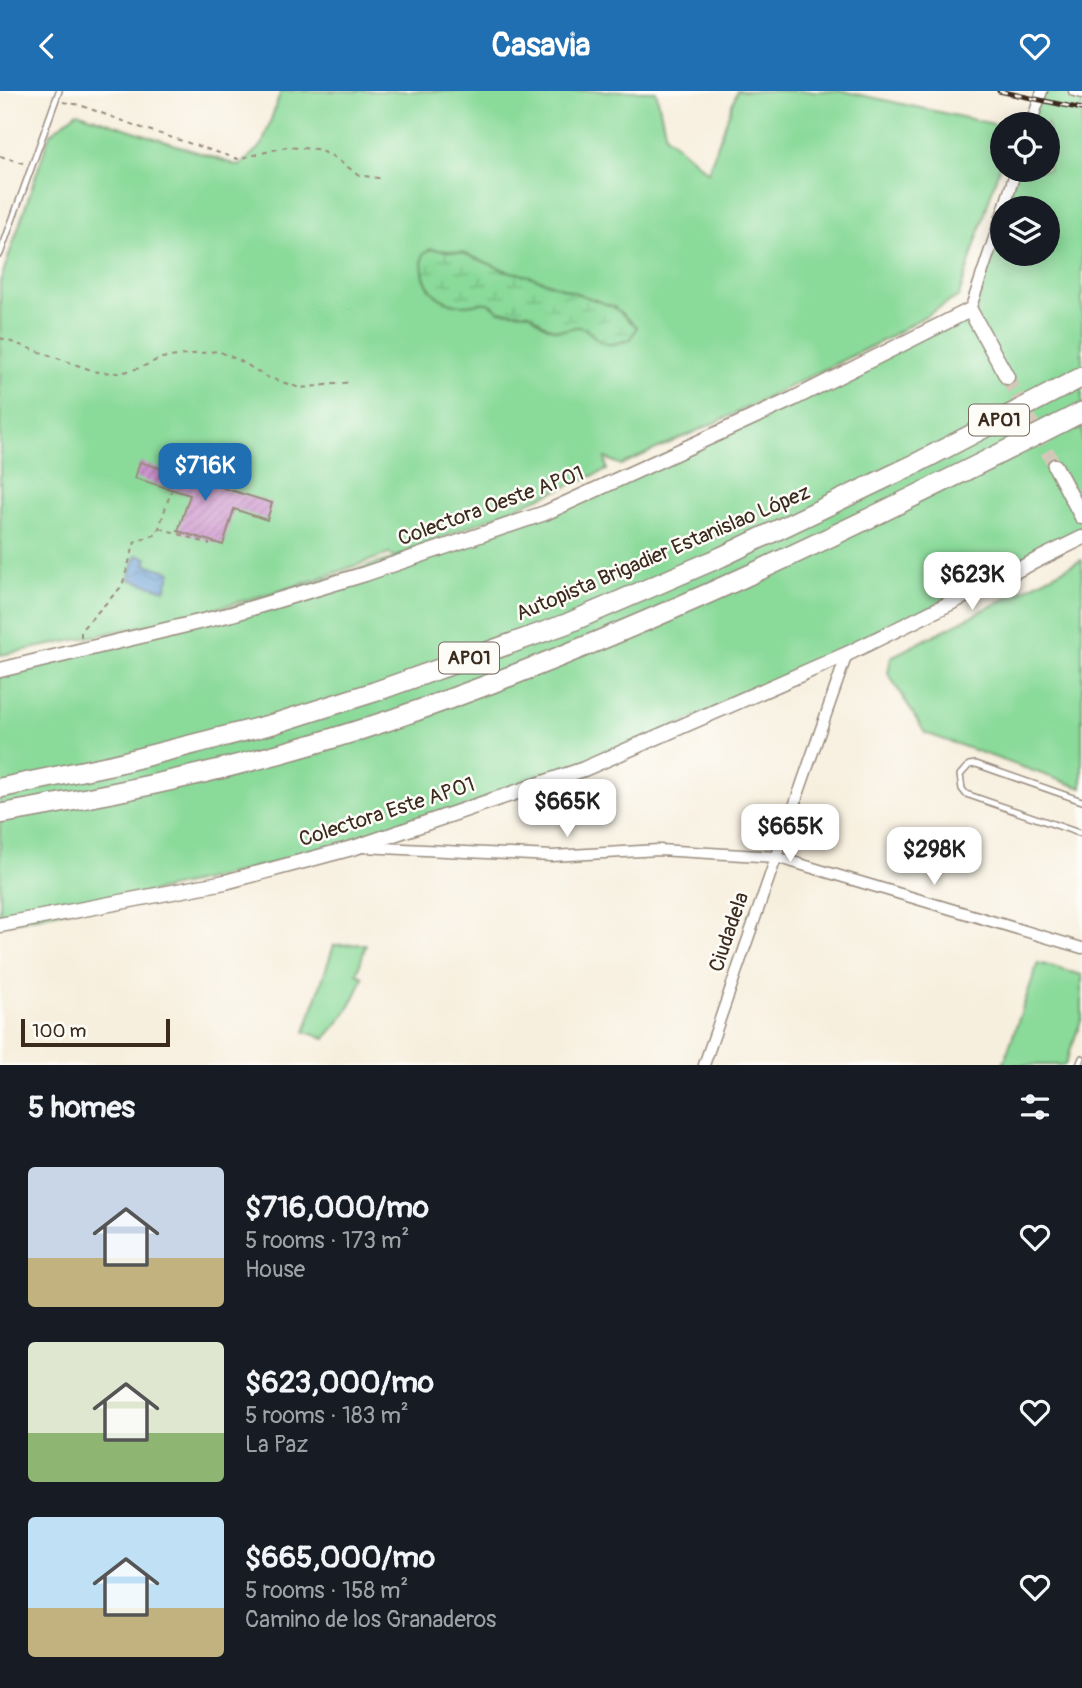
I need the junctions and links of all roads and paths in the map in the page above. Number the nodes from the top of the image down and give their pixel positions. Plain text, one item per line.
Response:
1 (59, 91) edge
2 (1042, 91) edge
3 (1074, 91) edge
4 (1082, 93) edge
5 (53, 107) junction
6 (1035, 112) edge
7 (0, 156) edge
8 (31, 166) junction
9 (384, 179) dead end
10 (990, 249) edge
11 (0, 254) edge
12 (970, 310) junction
13 (0, 338) edge
14 (1007, 377) tunnel mouth
15 (1082, 377) edge
16 (352, 382) dead end
17 (1082, 412) edge
18 (1055, 466) tunnel mouth
19 (171, 491) dead end
20 (1082, 517) edge
21 (159, 528) junction
22 (1082, 538) edge
23 (210, 544) dead end
24 (83, 652) junction
25 (848, 654) junction
26 (0, 670) edge
27 (0, 788) edge
28 (1082, 801) edge
29 (0, 814) edge
30 (1082, 834) edge
31 (356, 847) junction
32 (776, 857) junction
33 (0, 925) edge
34 (1082, 948) edge
35 (1082, 1058) edge
36 (704, 1065) edge
37 (1079, 1065) edge

1 - 5 lane
2 - 6 street
3 - 4 street
5 - 8 lane
5 - 9 path
7 - 8 path
8 - 11 lane
10 - 12 street
12 - 14 street
12 - 24 street, Colectora Oeste AP01
13 - 16 path
15 - 27 highway, Autopista Brigadier Estanislao López / AP01
17 - 29 highway, AP01
18 - 20 street
19 - 21 path
21 - 23 path
21 - 24 path
22 - 25 street, Colectora Este AP01
24 - 26 street, Colectora Oeste AP01
25 - 31 street, Colectora Este AP01
25 - 32 street, Ciudadela
28 - 30 lane
31 - 32 street
31 - 33 street, Colectora Este AP01
32 - 34 street
32 - 36 street, Ciudadela
35 - 37 lane

